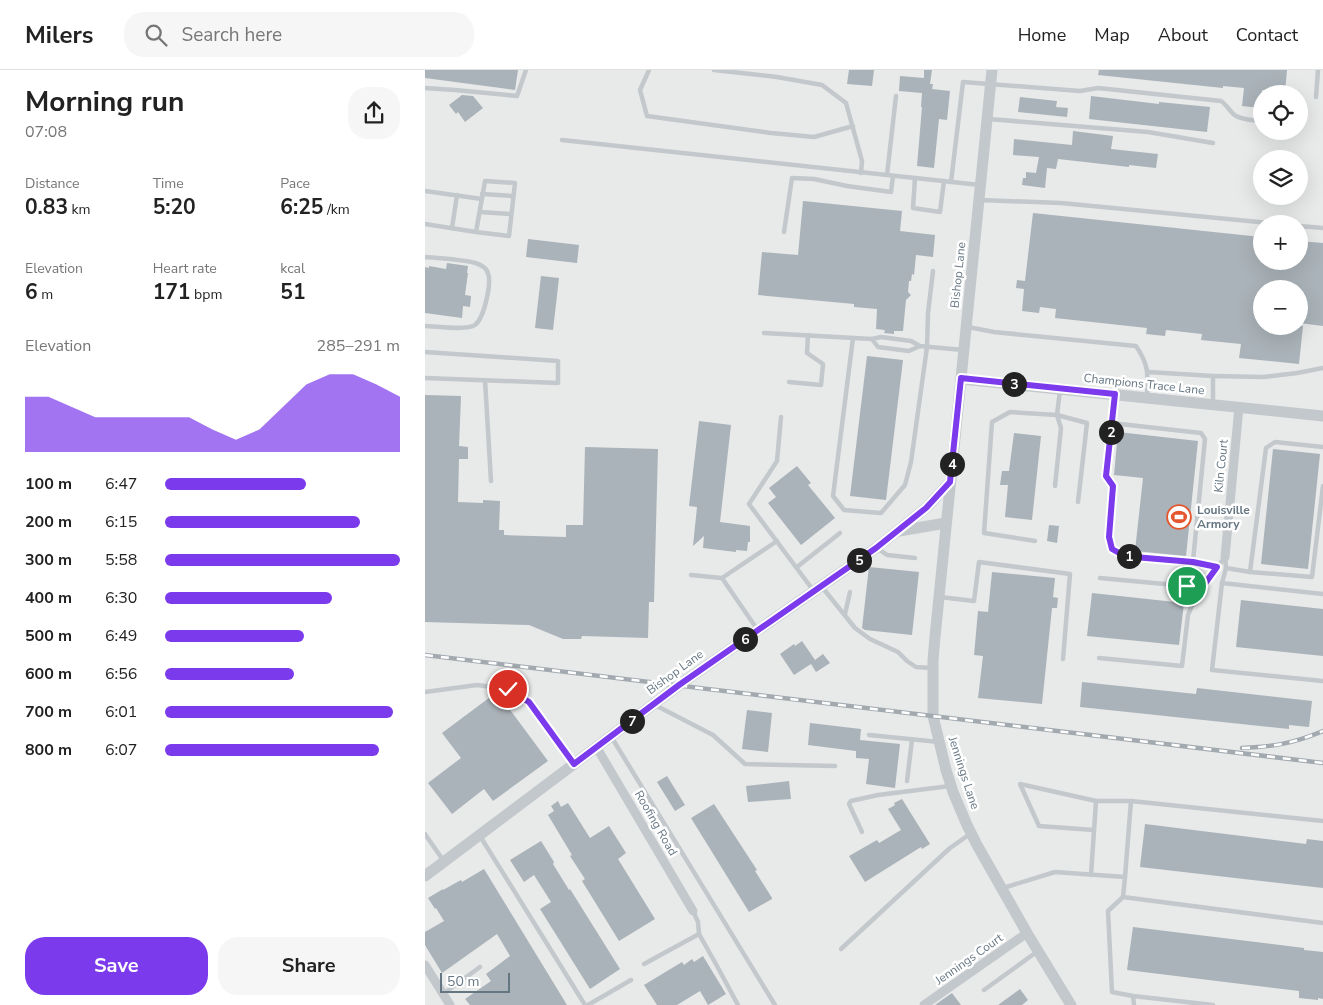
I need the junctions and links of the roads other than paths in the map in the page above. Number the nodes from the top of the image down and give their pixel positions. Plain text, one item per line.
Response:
1 (526, 70) edge
2 (649, 70) edge
3 (713, 70) edge
4 (992, 70) edge
5 (1318, 70) edge
6 (991, 84) junction
7 (425, 88) edge
8 (896, 96) dead end
9 (1316, 97) dead end
10 (988, 119) junction
11 (1253, 120) edge
12 (853, 126) junction
13 (562, 140) dead end
14 (1213, 143) dead end
15 (861, 173) junction
16 (887, 175) junction
17 (893, 176) junction
18 (915, 178) junction
19 (944, 181) junction
20 (951, 182) junction
21 (981, 185) junction
22 (425, 191) edge
23 (457, 195) junction
24 (513, 196) junction
25 (482, 197) junction
26 (980, 200) junction
27 (480, 212) junction
28 (511, 214) junction
29 (1253, 221) edge
30 (425, 224) edge
31 (1308, 227) edge
32 (452, 228) junction
33 (1323, 228) edge
34 (476, 232) junction
35 (784, 232) dead end
36 (425, 257) edge
37 (933, 271) dead end
38 (425, 326) edge
39 (967, 327) junction
40 (764, 333) dead end
41 (808, 335) junction
42 (853, 338) junction
43 (871, 339) junction
44 (920, 346) junction
45 (927, 347) junction
46 (964, 350) junction
47 (425, 352) edge
48 (1323, 368) edge
49 (1148, 372) junction
50 (1213, 376) junction
51 (425, 378) edge
52 (961, 378) junction
53 (485, 380) junction
54 (789, 382) dead end
55 (1061, 389) junction
56 (1115, 394) junction
57 (1146, 398) junction
58 (1213, 405) junction
59 (1239, 408) junction
60 (1057, 415) junction
61 (1323, 416) edge
62 (781, 417) dead end
63 (1111, 423) junction
64 (1323, 447) edge
65 (491, 482) dead end
66 (950, 482) junction
67 (1055, 486) dead end
68 (1323, 486) edge
69 (1078, 502) dead end
70 (946, 523) junction
71 (896, 532) junction
72 (840, 533) dead end
73 (777, 541) junction
74 (1035, 541) dead end
75 (876, 548) junction
76 (1225, 557) junction
77 (915, 558) dead end
78 (1193, 562) junction
79 (797, 567) junction
80 (1217, 567) junction
81 (1225, 568) junction
82 (1250, 572) junction
83 (691, 575) dead end
84 (722, 578) junction
85 (1100, 578) dead end
86 (1222, 583) junction
87 (817, 589) junction
88 (850, 592) dead end
89 (1323, 594) edge
90 (1196, 596) junction
91 (939, 597) junction
92 (845, 614) junction
93 (758, 630) junction
94 (1099, 658) dead end
95 (1063, 659) dead end
96 (933, 668) junction
97 (1323, 681) edge
98 (425, 692) edge
99 (653, 705) junction
100 (869, 735) dead end
101 (611, 737) junction
102 (912, 740) junction
103 (939, 742) junction
104 (597, 748) junction
105 (574, 764) junction
106 (835, 766) dead end
107 (907, 781) dead end
108 (951, 786) junction
109 (1096, 801) junction
110 (1131, 801) junction
111 (1323, 821) edge
112 (1094, 830) junction
113 (862, 832) dead end
114 (971, 833) junction
115 (425, 834) edge
116 (480, 834) junction
117 (444, 861) junction
118 (1091, 875) junction
119 (425, 876) edge
120 (1125, 877) junction
121 (1002, 888) junction
122 (1123, 898) junction
123 (693, 911) joint
124 (1323, 923) edge
125 (1027, 933) junction
126 (699, 934) junction
127 (841, 949) dead end
128 (1038, 951) junction
129 (644, 964) dead end
130 (425, 966) edge
131 (480, 967) dead end
132 (631, 980) dead end
133 (984, 990) dead end
134 (443, 994) junction
135 (1133, 996) junction
136 (450, 1005) edge
137 (587, 1005) edge
138 (738, 1005) edge
139 (775, 1005) edge
140 (924, 1005) edge
141 (1071, 1005) edge
142 (1135, 1005) edge
143 (1213, 1005) edge

1 - 7 lane
2 - 12 lane
3 - 12 lane
4 - 6 street, Bishop Lane
5 - 9 lane
6 - 10 street, Bishop Lane
6 - 11 lane
6 - 20 lane
8 - 16 lane
10 - 14 lane
10 - 21 street, Bishop Lane
12 - 15 lane
13 - 15 lane
15 - 16 lane
16 - 17 lane
17 - 18 lane
17 - 35 lane
18 - 19 lane
18 - 19 lane
19 - 20 lane
20 - 21 lane
21 - 26 street, Bishop Lane
22 - 23 lane
23 - 25 lane
23 - 32 lane
24 - 25 lane
24 - 25 lane
24 - 28 lane
25 - 27 lane
26 - 29 lane
26 - 39 street, Bishop Lane
27 - 28 lane
27 - 34 lane
28 - 34 lane
30 - 32 lane
31 - 33 lane
32 - 34 lane
36 - 38 lane
37 - 45 lane
39 - 46 street, Bishop Lane
39 - 49 lane
40 - 41 lane
41 - 42 lane
41 - 54 lane
42 - 43 lane
42 - 45 lane
43 - 44 lane
43 - 44 lane
44 - 45 lane
45 - 46 lane
46 - 52 street, Bishop Lane
47 - 53 lane
48 - 50 lane
49 - 50 lane
49 - 57 lane
50 - 58 lane
51 - 53 lane
52 - 55 street, Champions Trace Lane
52 - 66 street, Bishop Lane
53 - 65 lane
55 - 56 street, Champions Trace Lane
55 - 60 lane
56 - 57 street, Champions Trace Lane
56 - 63 lane
57 - 58 street, Champions Trace Lane
58 - 59 street, Champions Trace Lane
59 - 61 street, Champions Trace Lane
59 - 76 street, Kiln Court
60 - 67 lane
60 - 69 lane
60 - 74 lane
62 - 73 lane
63 - 78 lane
63 - 78 lane
64 - 82 lane
66 - 70 street, Bishop Lane
66 - 71 street, Bishop Lane
68 - 82 lane
70 - 71 street, Bishop Lane
70 - 91 street, Jennings Lane
71 - 75 street, Bishop Lane
72 - 79 lane
73 - 79 lane
73 - 84 lane
75 - 77 lane
75 - 87 street, Bishop Lane
76 - 80 lane
76 - 81 lane
78 - 80 lane
79 - 87 lane
80 - 90 lane
81 - 82 lane
81 - 86 lane
83 - 84 lane
84 - 93 lane
85 - 90 lane
86 - 89 lane
86 - 97 lane
87 - 92 lane
87 - 93 street, Bishop Lane
88 - 92 lane
90 - 94 lane
91 - 95 lane
91 - 96 street, Jennings Lane
92 - 96 lane
93 - 99 street, Bishop Lane
96 - 103 street, Jennings Lane
98 - 105 lane
99 - 101 street, Bishop Lane
99 - 106 lane
100 - 102 lane
101 - 104 street, Bishop Lane
101 - 139 lane
102 - 103 lane
102 - 107 lane
103 - 108 street, Jennings Lane
104 - 105 street, Bishop Lane
104 - 123 street, Roofing Road
105 - 116 street, Bishop Lane
108 - 113 lane
108 - 114 street, Jennings Lane
109 - 110 lane
109 - 112 lane
109 - 112 lane
110 - 111 lane
110 - 120 lane
112 - 118 lane
114 - 121 street, Jennings Lane
114 - 127 lane
115 - 117 lane
116 - 117 street, Bishop Lane
116 - 137 lane
117 - 119 street, Bishop Lane
118 - 120 lane
118 - 121 lane
120 - 122 lane
121 - 125 street, Jennings Lane
122 - 124 lane
122 - 135 lane
123 - 126 lane
125 - 128 street, Jennings Lane
125 - 140 street, Jennings Court
126 - 129 lane
126 - 138 lane
128 - 133 lane
128 - 141 street, Jennings Lane
130 - 134 street
131 - 134 lane
132 - 137 lane
134 - 136 street
135 - 142 lane
135 - 143 lane

